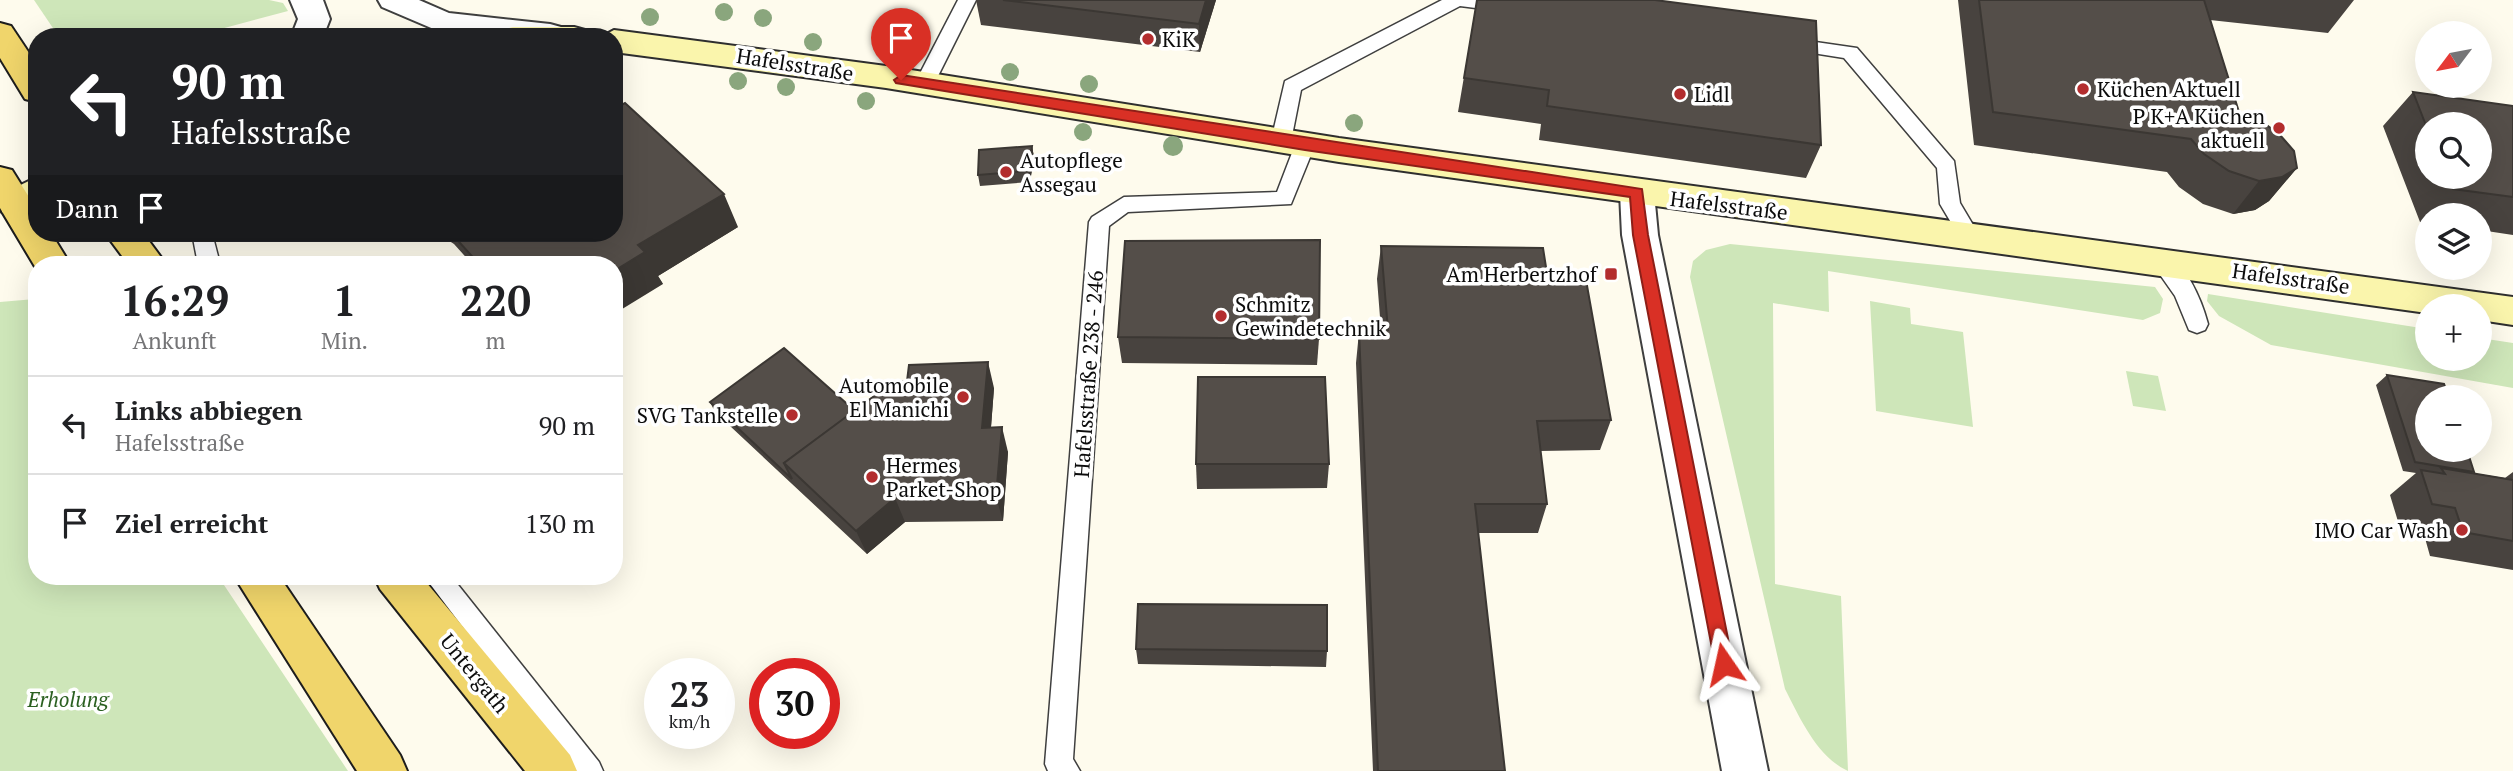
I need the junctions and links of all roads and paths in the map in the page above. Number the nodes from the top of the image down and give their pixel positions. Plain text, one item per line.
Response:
1 (304, 0) edge
2 (393, 0) edge
3 (967, 0) edge
4 (1458, 0) edge
5 (1526, 9) edge
6 (310, 28) edge
7 (489, 28) edge
8 (0, 33) edge
9 (1769, 41) edge
10 (623, 42) edge
11 (28, 77) edge
12 (925, 83) junction
13 (1293, 143) junction
14 (1637, 193) junction
15 (13, 196) edge
16 (28, 222) edge
17 (1969, 235) junction
18 (130, 242) edge
19 (142, 256) edge
20 (2160, 259) junction
21 (2513, 311) edge
22 (2197, 324) dead end
23 (261, 585) edge
24 (402, 585) edge
25 (443, 585) edge
26 (384, 771) edge
27 (554, 771) edge
28 (590, 771) edge
29 (1066, 771) edge
30 (1745, 771) edge

1 - 6 street
2 - 7 street
3 - 12 lane
4 - 5 lane
4 - 13 lane
8 - 11 main road
9 - 17 lane
10 - 12 main road, Hafelsstraße
12 - 13 main road, Hafelsstraße
13 - 14 main road, Hafelsstraße
13 - 29 lane, Hafelsstraße 238 - 246
14 - 17 main road, Hafelsstraße
14 - 30 street
15 - 16 main road
17 - 20 main road, Hafelsstraße
18 - 19 main road
20 - 21 main road, Hafelsstraße
20 - 22 lane
23 - 26 main road
24 - 27 main road, Untergath
25 - 28 lane

